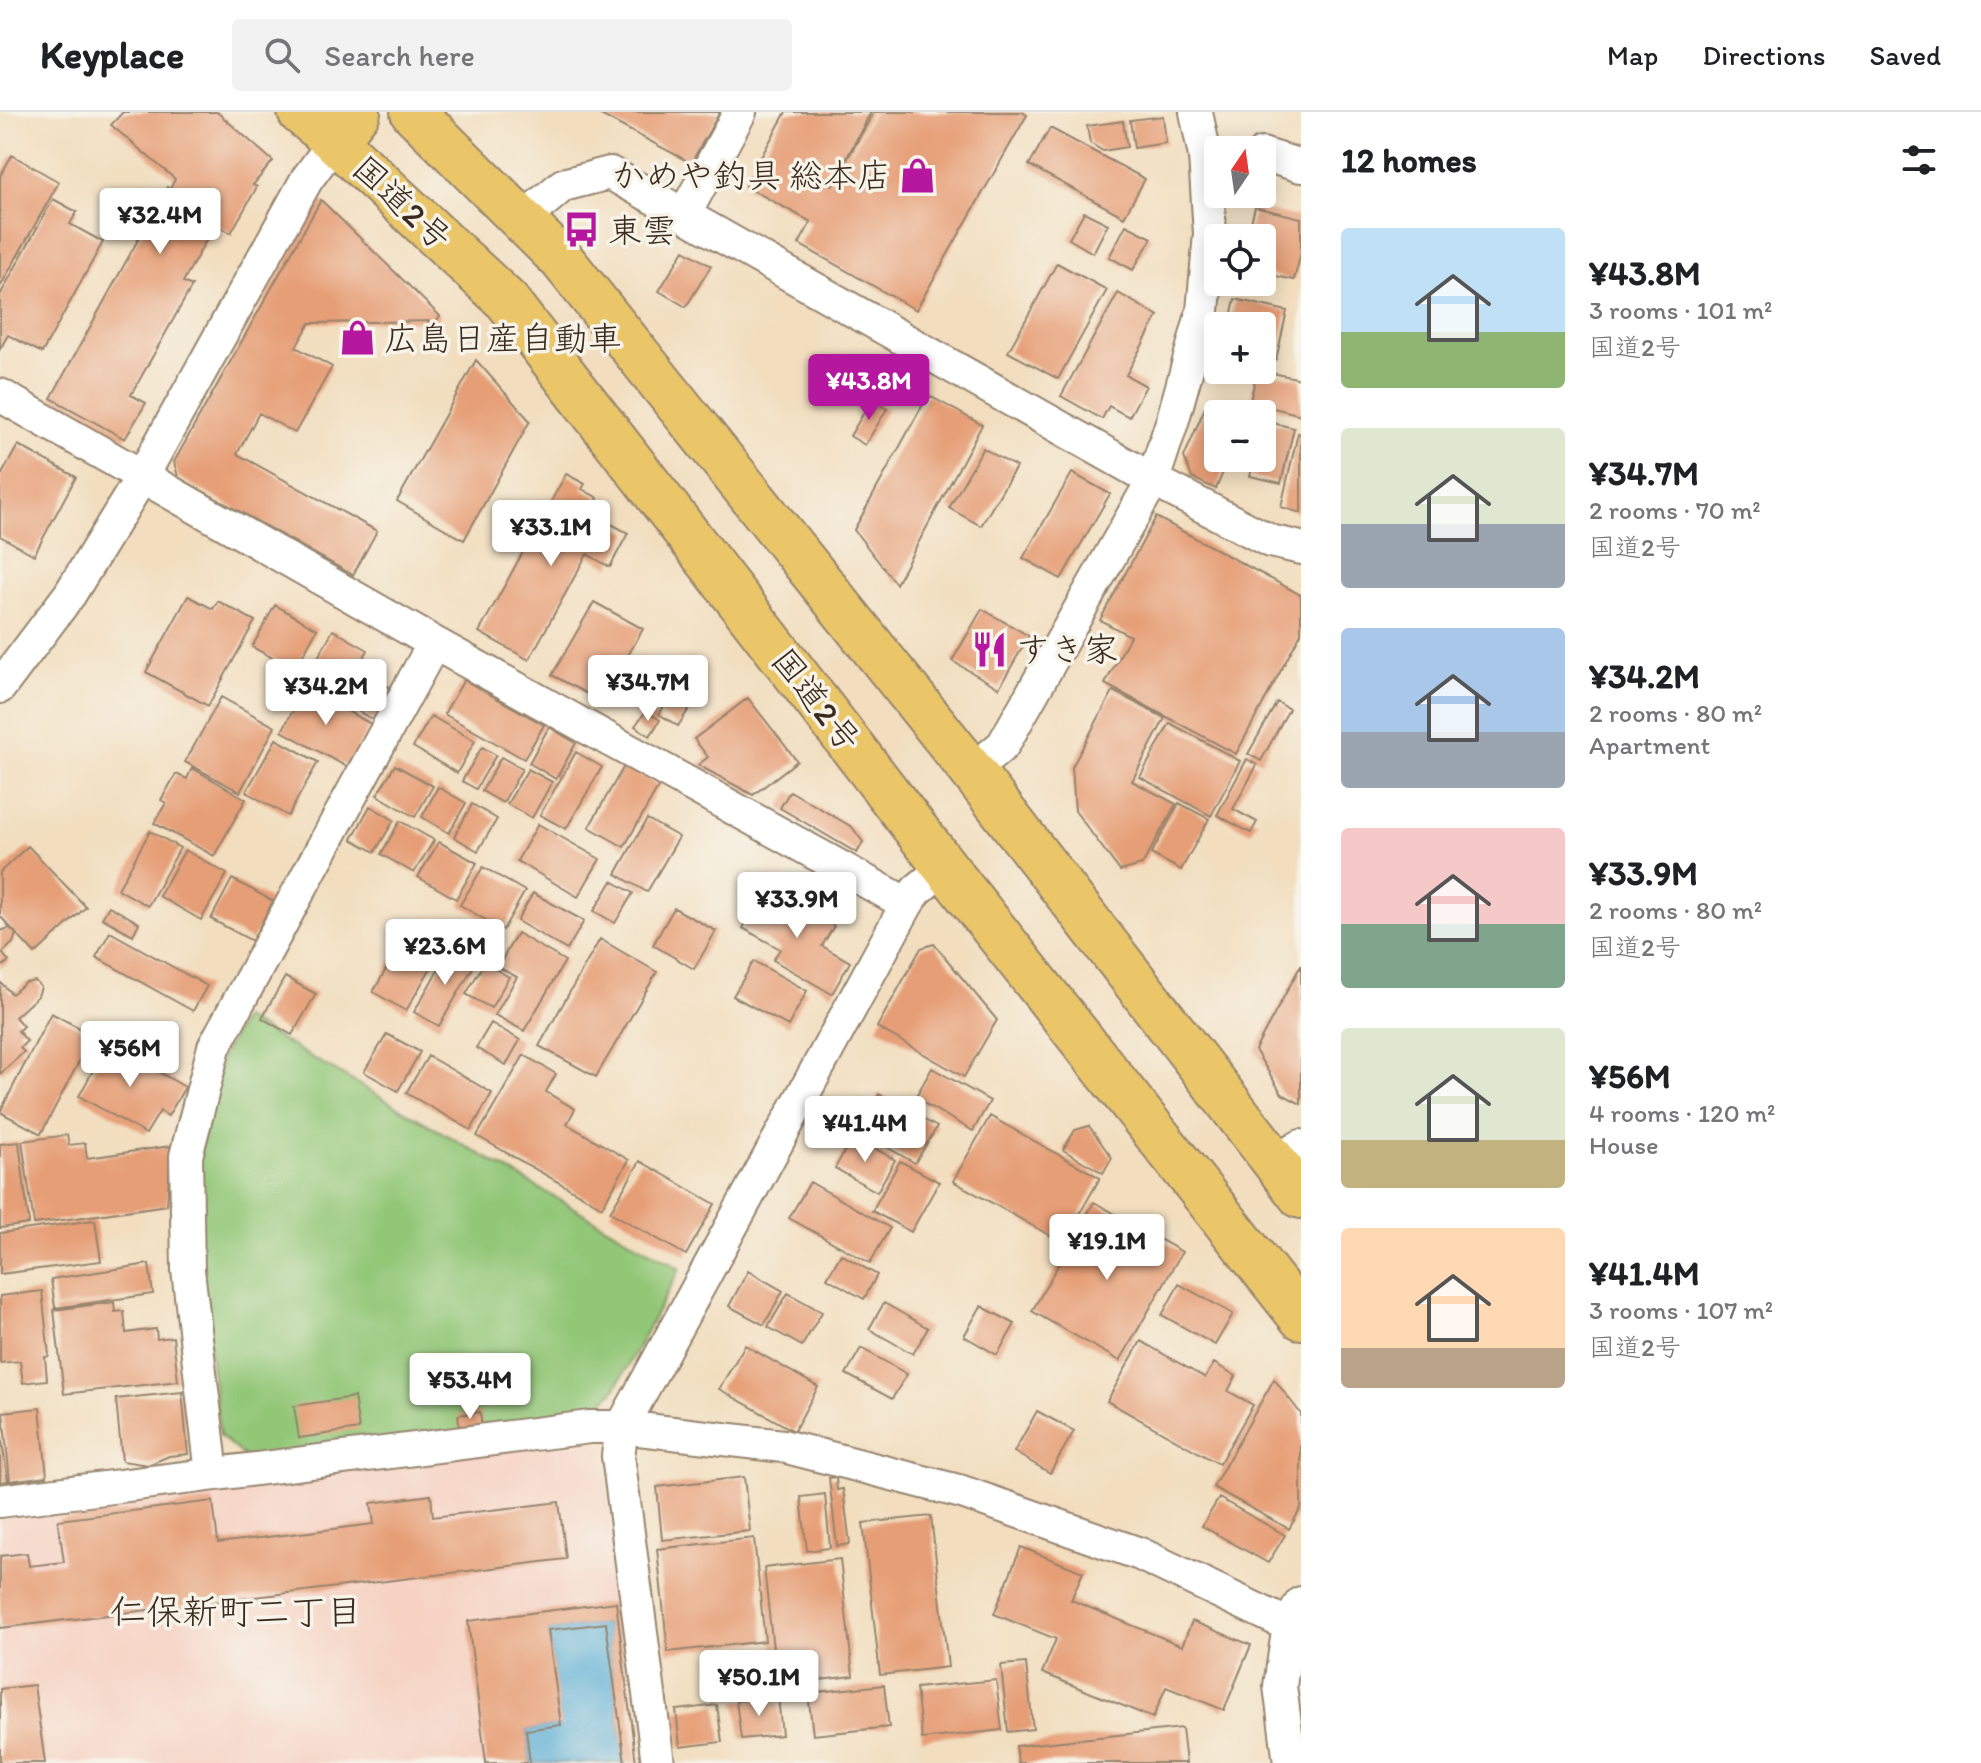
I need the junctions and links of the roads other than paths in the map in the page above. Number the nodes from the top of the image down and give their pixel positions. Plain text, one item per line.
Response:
1 (300, 112) edge
2 (413, 112) edge
3 (740, 112) edge
4 (1196, 112) edge
5 (347, 126) edge
6 (1205, 136) edge
7 (1276, 158) edge
8 (1301, 166) edge
9 (1211, 208) edge
10 (684, 215) junction
11 (522, 220) junction
12 (0, 395) edge
13 (143, 475) junction
14 (1153, 480) junction
15 (1301, 548) edge
16 (434, 643) junction
17 (0, 687) edge
18 (972, 771) junction
19 (945, 867) junction
20 (907, 904) junction
21 (1288, 1154) edge
22 (1301, 1196) edge
23 (1301, 1317) edge
24 (622, 1427) junction
25 (212, 1474) junction
26 (0, 1501) edge
27 (1295, 1614) edge
28 (658, 1763) edge
29 (1290, 1763) edge

1 - 5 highway, 国道2号
2 - 11 highway, 国道2号
3 - 10 street
4 - 6 street
5 - 13 street
5 - 19 highway, 国道2号
7 - 8 street
9 - 14 street
10 - 11 street
10 - 14 street
11 - 18 highway, 国道2号
12 - 13 street
13 - 16 street
13 - 17 street
14 - 15 street
14 - 18 street
16 - 20 street
16 - 25 street
18 - 21 highway, 国道2号
19 - 20 street
19 - 23 highway, 国道2号
20 - 24 street
21 - 22 highway, 国道2号
24 - 25 street
24 - 27 street
24 - 28 street
25 - 26 street
27 - 29 street

